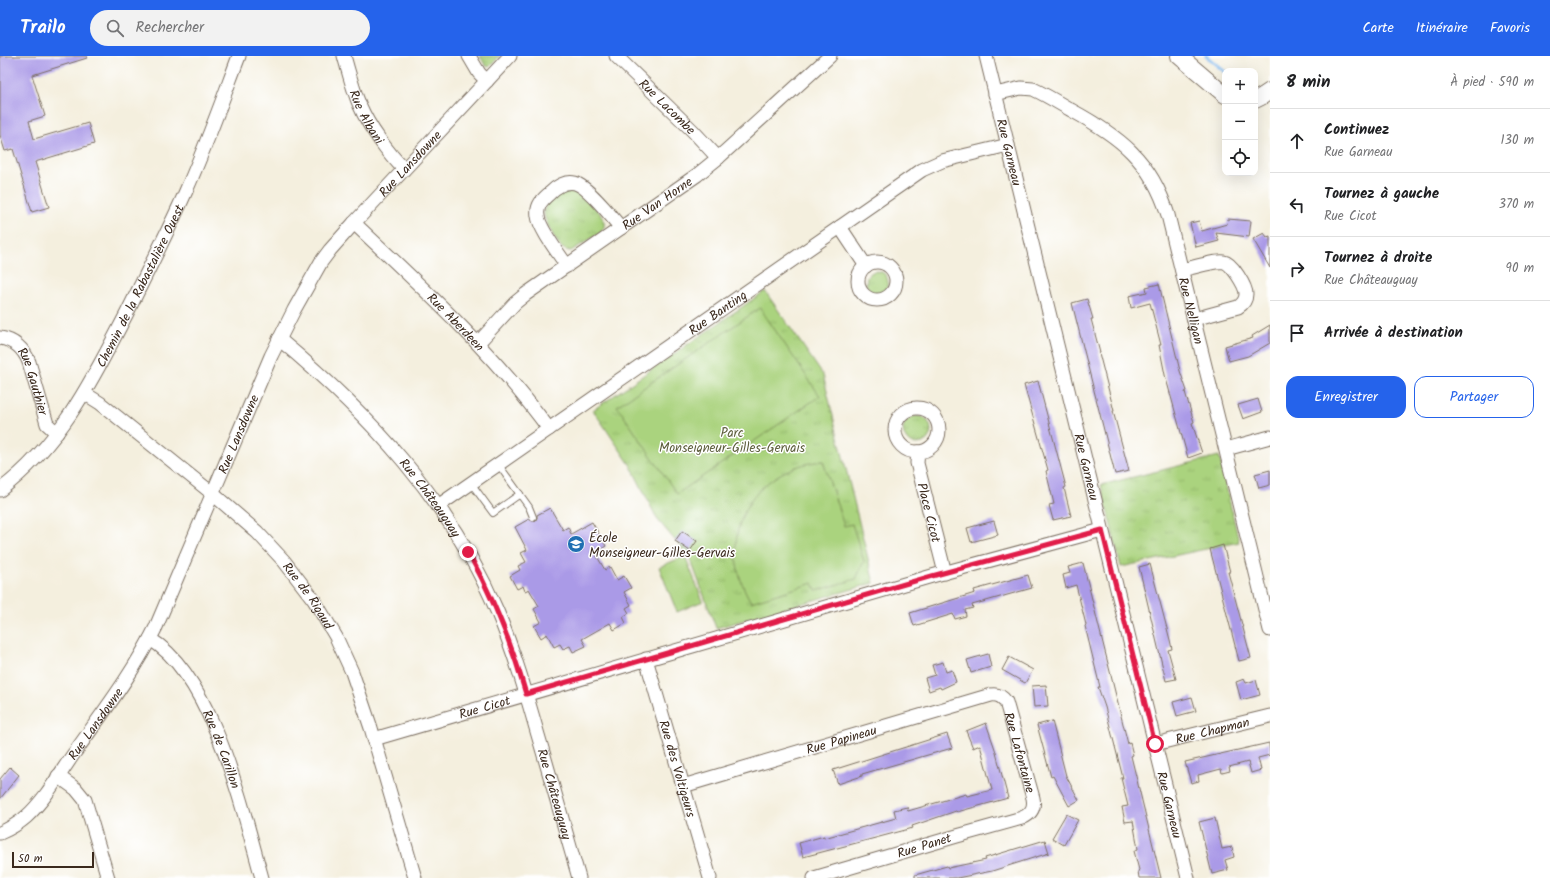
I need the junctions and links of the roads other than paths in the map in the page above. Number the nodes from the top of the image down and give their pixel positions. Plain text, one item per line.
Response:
1 (240, 56) edge
2 (344, 56) edge
3 (469, 56) edge
4 (510, 56) edge
5 (616, 56) edge
6 (830, 56) edge
7 (986, 56) edge
8 (1179, 56) edge
9 (487, 80) junction
10 (1270, 91) edge
11 (1222, 92) edge
12 (995, 94) junction
13 (1258, 99) edge
14 (1008, 145) junction
15 (718, 158) junction
16 (404, 169) junction
17 (354, 223) junction
18 (840, 227) junction
19 (621, 228) junction
20 (567, 266) junction
21 (866, 266) dead end
22 (1182, 270) junction
23 (1194, 319) junction
24 (0, 338) edge
25 (279, 340) junction
26 (478, 343) junction
27 (84, 393) junction
28 (549, 429) junction
29 (57, 434) junction
30 (1270, 437) edge
31 (1226, 449) junction
32 (918, 452) dead end
33 (498, 464) junction
34 (471, 483) junction
35 (0, 490) edge
36 (213, 494) junction
37 (520, 494) junction
38 (438, 506) junction
39 (534, 517) dead end
40 (1102, 530) junction
41 (945, 573) junction
42 (1264, 579) edge
43 (1270, 630) edge
44 (150, 639) junction
45 (646, 660) junction
46 (526, 694) junction
47 (1001, 696) joint
48 (1270, 716) edge
49 (374, 739) junction
50 (1155, 744) junction
51 (58, 776) junction
52 (683, 786) junction
53 (1032, 810) joint
54 (0, 833) edge
55 (108, 878) edge
56 (262, 878) edge
57 (415, 878) edge
58 (579, 878) edge
59 (710, 878) edge
60 (814, 878) edge
61 (1188, 878) edge

1 - 27 street, Chemin de la Rabastalière Ouest
2 - 16 street, Rue Albani
3 - 9 street
4 - 9 street, Rue Lansdowne
5 - 15 street, Rue Lacombe
6 - 15 street, Rue Van Horne
7 - 12 street, Rue Garneau
8 - 11 street
9 - 16 street, Rue Lansdowne
10 - 13 street
12 - 14 street, Rue Garneau
12 - 22 street, Rue Nelligan
14 - 18 street, Rue Banting
14 - 40 street, Rue Garneau
15 - 19 street, Rue Van Horne
16 - 17 street, Rue Lansdowne
17 - 25 street, Rue Lansdowne
17 - 26 street, Rue Aberdeen
18 - 21 street
18 - 28 street, Rue Banting
19 - 20 street, Rue Van Horne
19 - 20 street
20 - 26 street, Rue Van Horne
22 - 23 street, Rue Nelligan
22 - 23 street
23 - 31 street, Rue Nelligan
24 - 29 street, Rue Gauthier
25 - 36 street, Rue Lansdowne
25 - 38 street, Rue Châteauguay
26 - 28 street, Rue Aberdeen
27 - 29 street, Chemin de la Rabastalière Ouest
27 - 36 street, Rue de Rigaud
28 - 33 street, Rue Banting
29 - 35 street, Chemin de la Rabastalière Ouest
30 - 31 street
31 - 42 street, Rue Nelligan
32 - 41 street, Place Cicot
33 - 34 street, Rue Banting
33 - 37 lane
34 - 37 lane
34 - 38 street, Rue Banting
36 - 44 street, Rue Lansdowne
36 - 49 street, Rue de Rigaud
37 - 39 lane
38 - 46 street, Rue Châteauguay
40 - 41 street, Rue Cicot
40 - 50 street, Rue Garneau
41 - 45 street, Rue Cicot
42 - 43 street, Rue Nelligan
44 - 51 street, Rue Lansdowne
44 - 56 street, Rue de Carillon
45 - 46 street, Rue Cicot
45 - 52 street, Rue des Voltigeurs
46 - 49 street, Rue Cicot
46 - 58 street, Rue Châteauguay
47 - 52 street, Rue Papineau
47 - 53 street, Rue Lafontaine
48 - 50 street, Rue Chapman
49 - 57 street, Rue de Rigaud
50 - 61 street, Rue Garneau
51 - 54 street, Rue Lansdowne
51 - 55 street
52 - 59 street, Rue des Voltigeurs
53 - 60 street, Rue Panet

